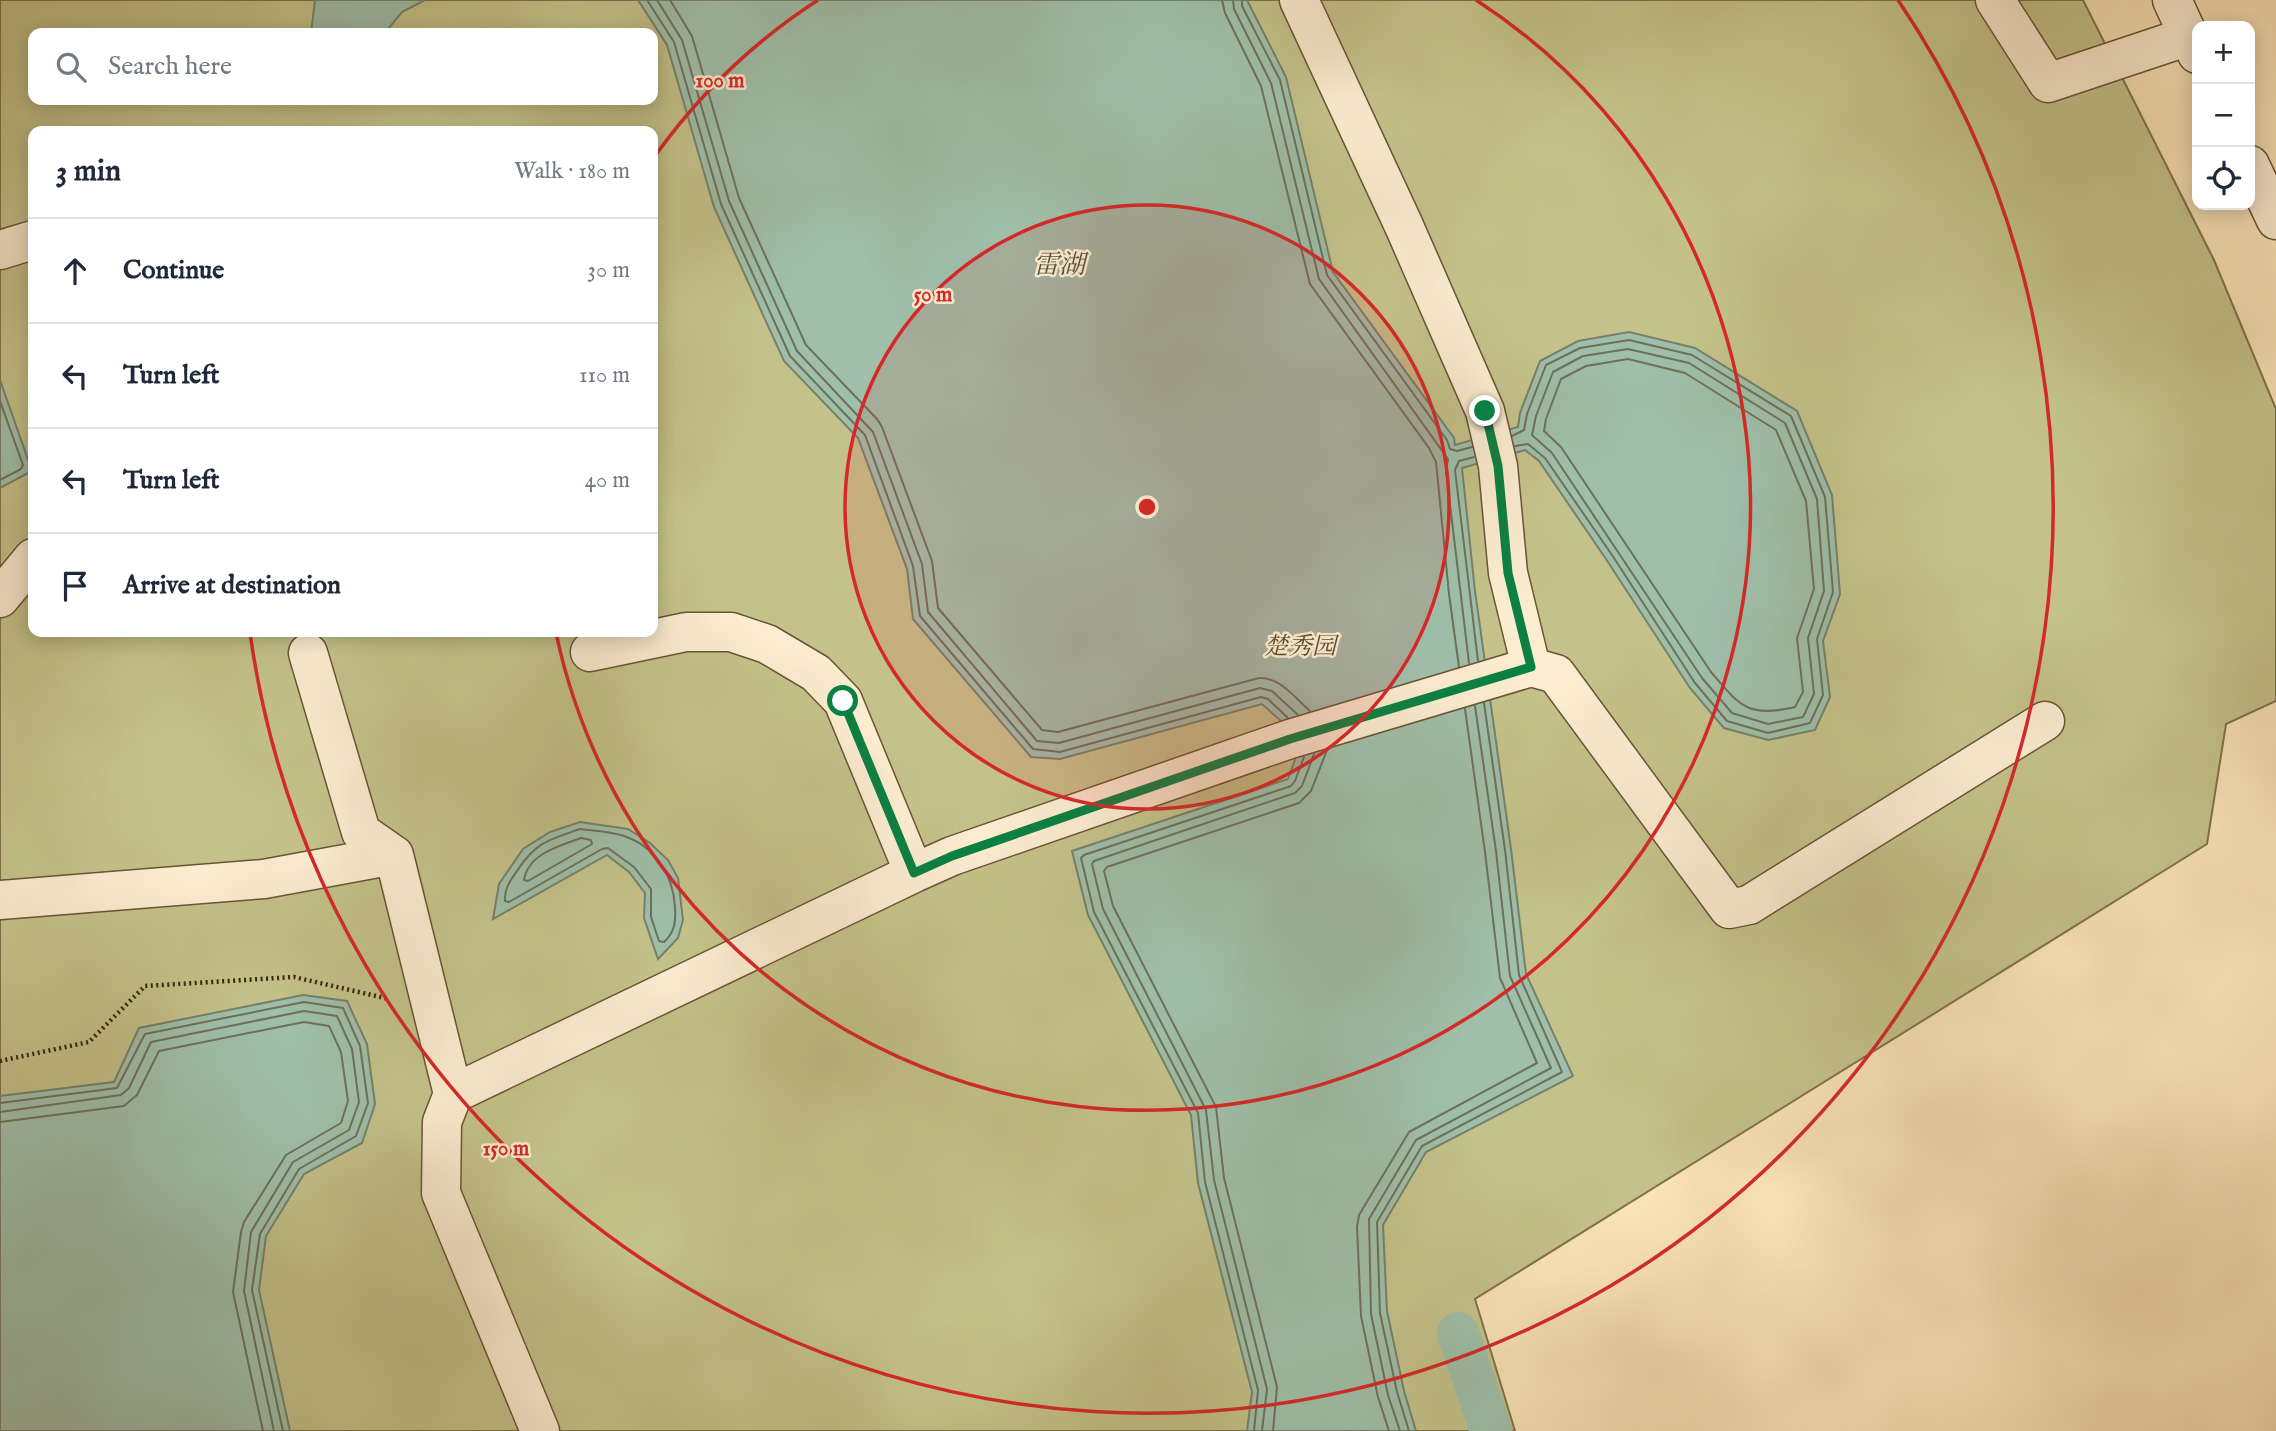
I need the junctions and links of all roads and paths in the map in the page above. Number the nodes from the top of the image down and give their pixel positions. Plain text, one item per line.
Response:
1 (1299, 0) edge
2 (1995, 0) edge
3 (2172, 0) edge
4 (2192, 43) edge
5 (2192, 45) edge
6 (2255, 175) edge
7 (2276, 220) edge
8 (28, 242) edge
9 (0, 250) edge
10 (28, 564) edge
11 (0, 598) edge
12 (590, 652) dead end
13 (308, 653) dead end
14 (1531, 667) junction
15 (2045, 721) dead end
16 (394, 855) junction
17 (914, 873) junction
18 (0, 900) edge
19 (433, 1013) junction
20 (0, 1061) edge
21 (453, 1094) junction
22 (540, 1431) edge

1 - 14 street
2 - 5 street
3 - 4 street
6 - 7 street
8 - 9 street
10 - 11 street
12 - 17 street
13 - 16 street
14 - 15 street
14 - 17 street
16 - 18 street
16 - 19 street
17 - 21 street
19 - 20 path
19 - 21 street
21 - 22 street

